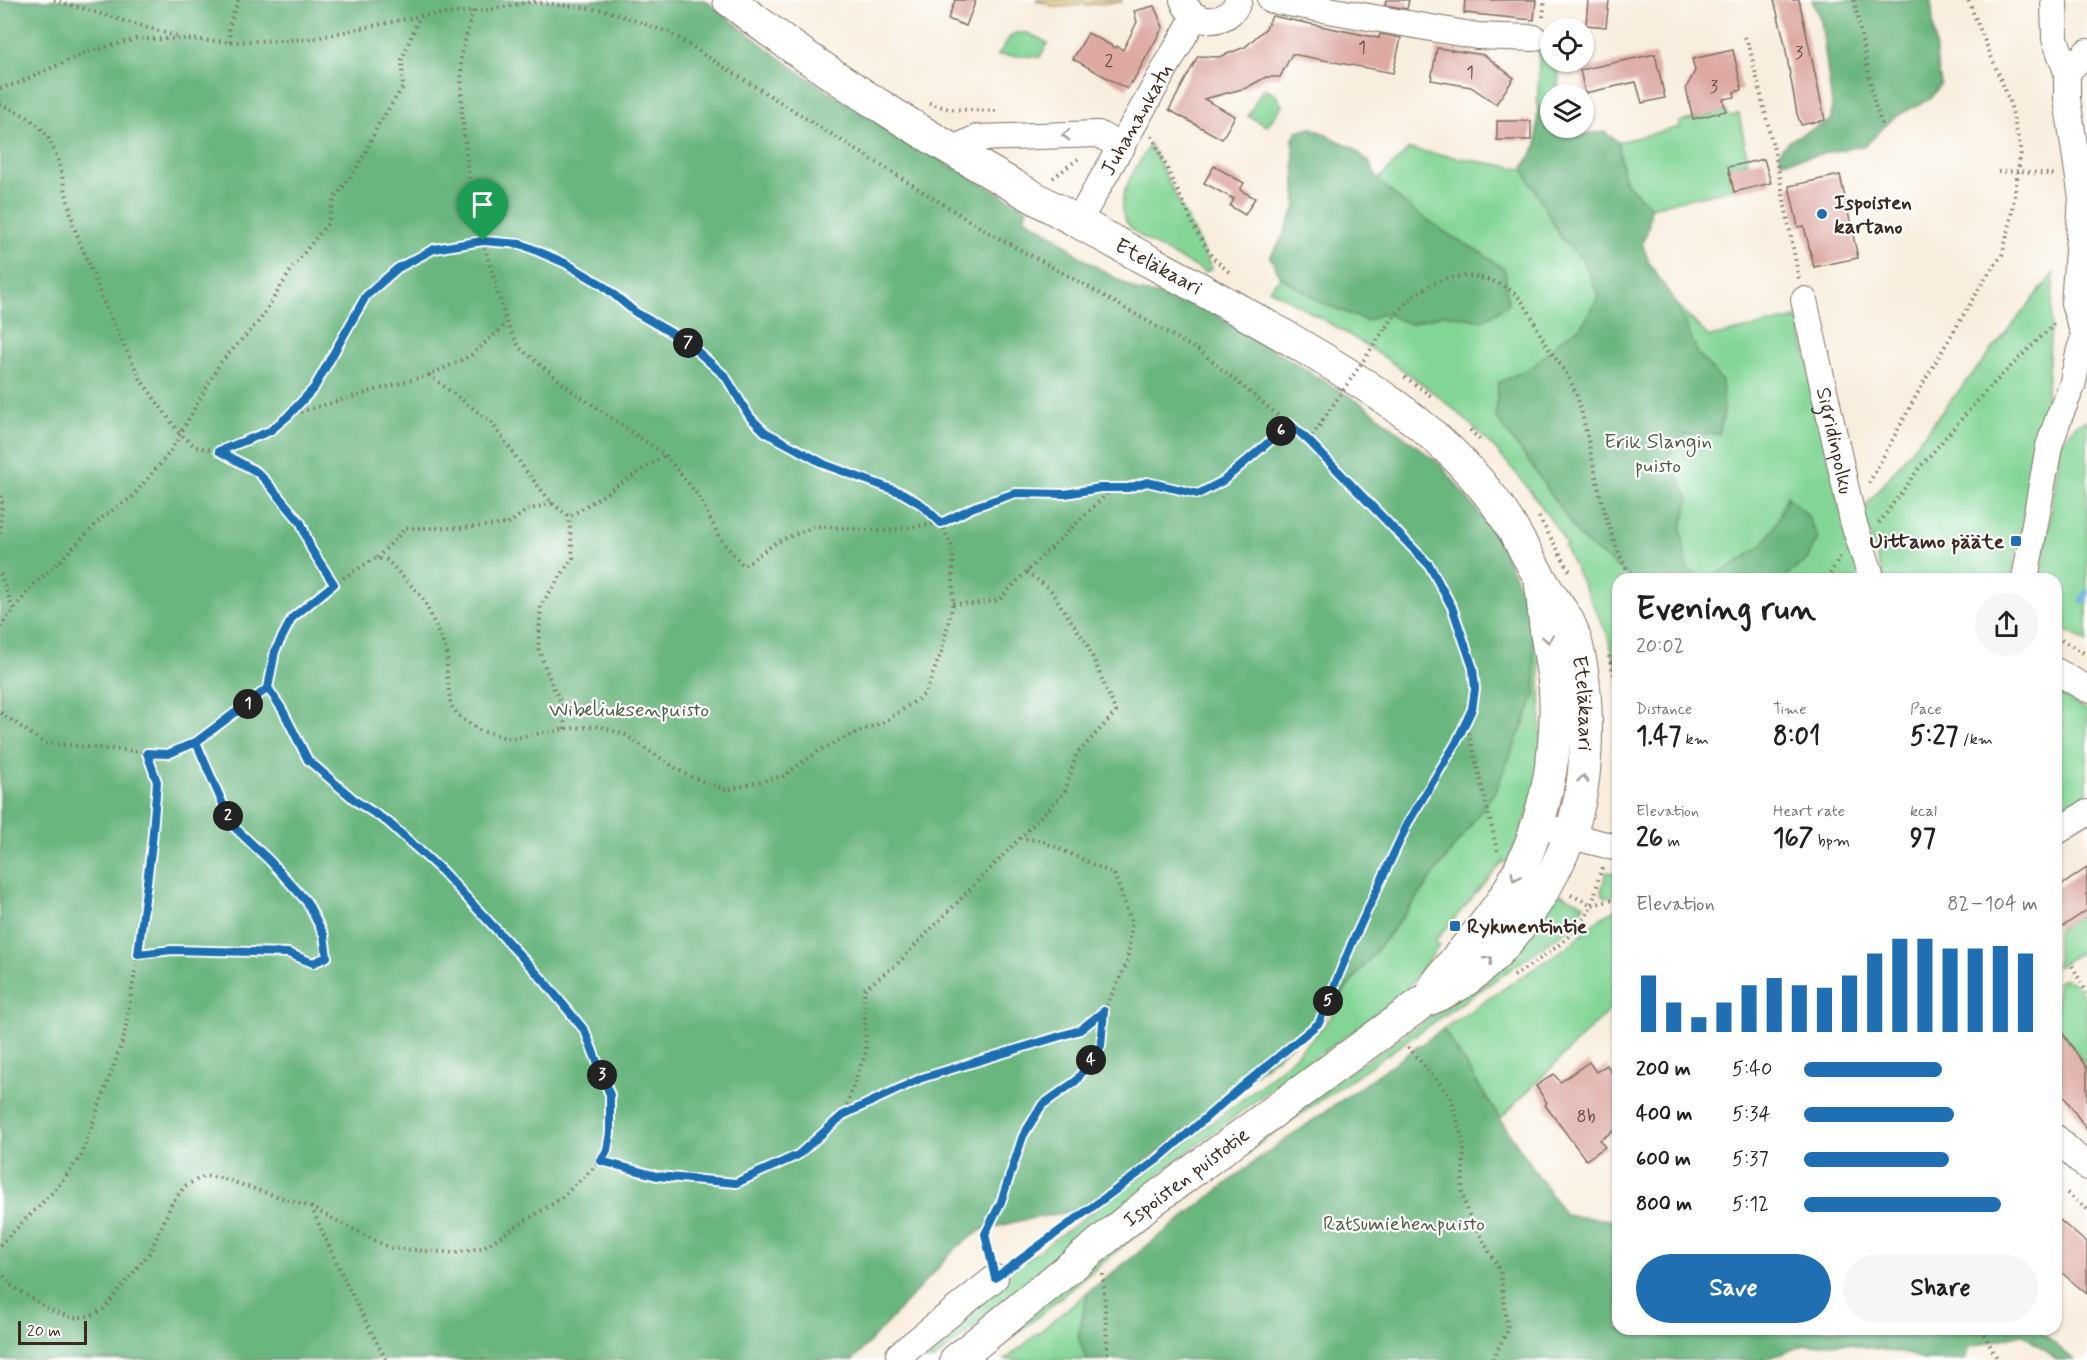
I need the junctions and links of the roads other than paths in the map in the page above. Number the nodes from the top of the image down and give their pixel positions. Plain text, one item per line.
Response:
1 (729, 0) edge
2 (1239, 0) edge
3 (1272, 0) edge
4 (2054, 0) edge
5 (1189, 8) edge
6 (1534, 38) dead end
7 (2087, 52) edge
8 (2067, 72) junction
9 (1122, 147) junction
10 (951, 150) junction
11 (1078, 222) junction
12 (1804, 300) road end
13 (2086, 331) edge
14 (2079, 387) edge
15 (1868, 573) edge
16 (2026, 573) edge
17 (1541, 581) junction
18 (2062, 675) edge
19 (2087, 689) edge
20 (2087, 813) edge
21 (1537, 823) junction
22 (2062, 828) edge
23 (1571, 836) junction
24 (1612, 846) edge
25 (1423, 1002) junction
26 (2062, 1144) edge
27 (2087, 1167) edge
28 (995, 1278) road end
29 (903, 1360) edge
30 (956, 1360) edge

1 - 10 main road, Eteläkaari
2 - 5 street, Juhanankatu
3 - 6 street
4 - 8 street
5 - 9 street, Juhanankatu
7 - 8 street
8 - 13 street
9 -> 10 street
9 - 11 street, Juhanankatu
10 - 11 main road, Eteläkaari
11 - 17 main road, Eteläkaari
12 - 15 street, Sigridinpolku
13 - 14 street
14 - 16 street
17 -> 21 main road, Eteläkaari
23 -> 17 main road, Eteläkaari
18 - 19 street
20 - 22 street
21 - 23 street
21 -> 25 main road, Ispoisten puistotie
23 - 24 street
25 -> 23 main road, Ispoisten puistotie
25 - 30 main road, Ispoisten puistotie
26 - 27 street
28 - 29 street

